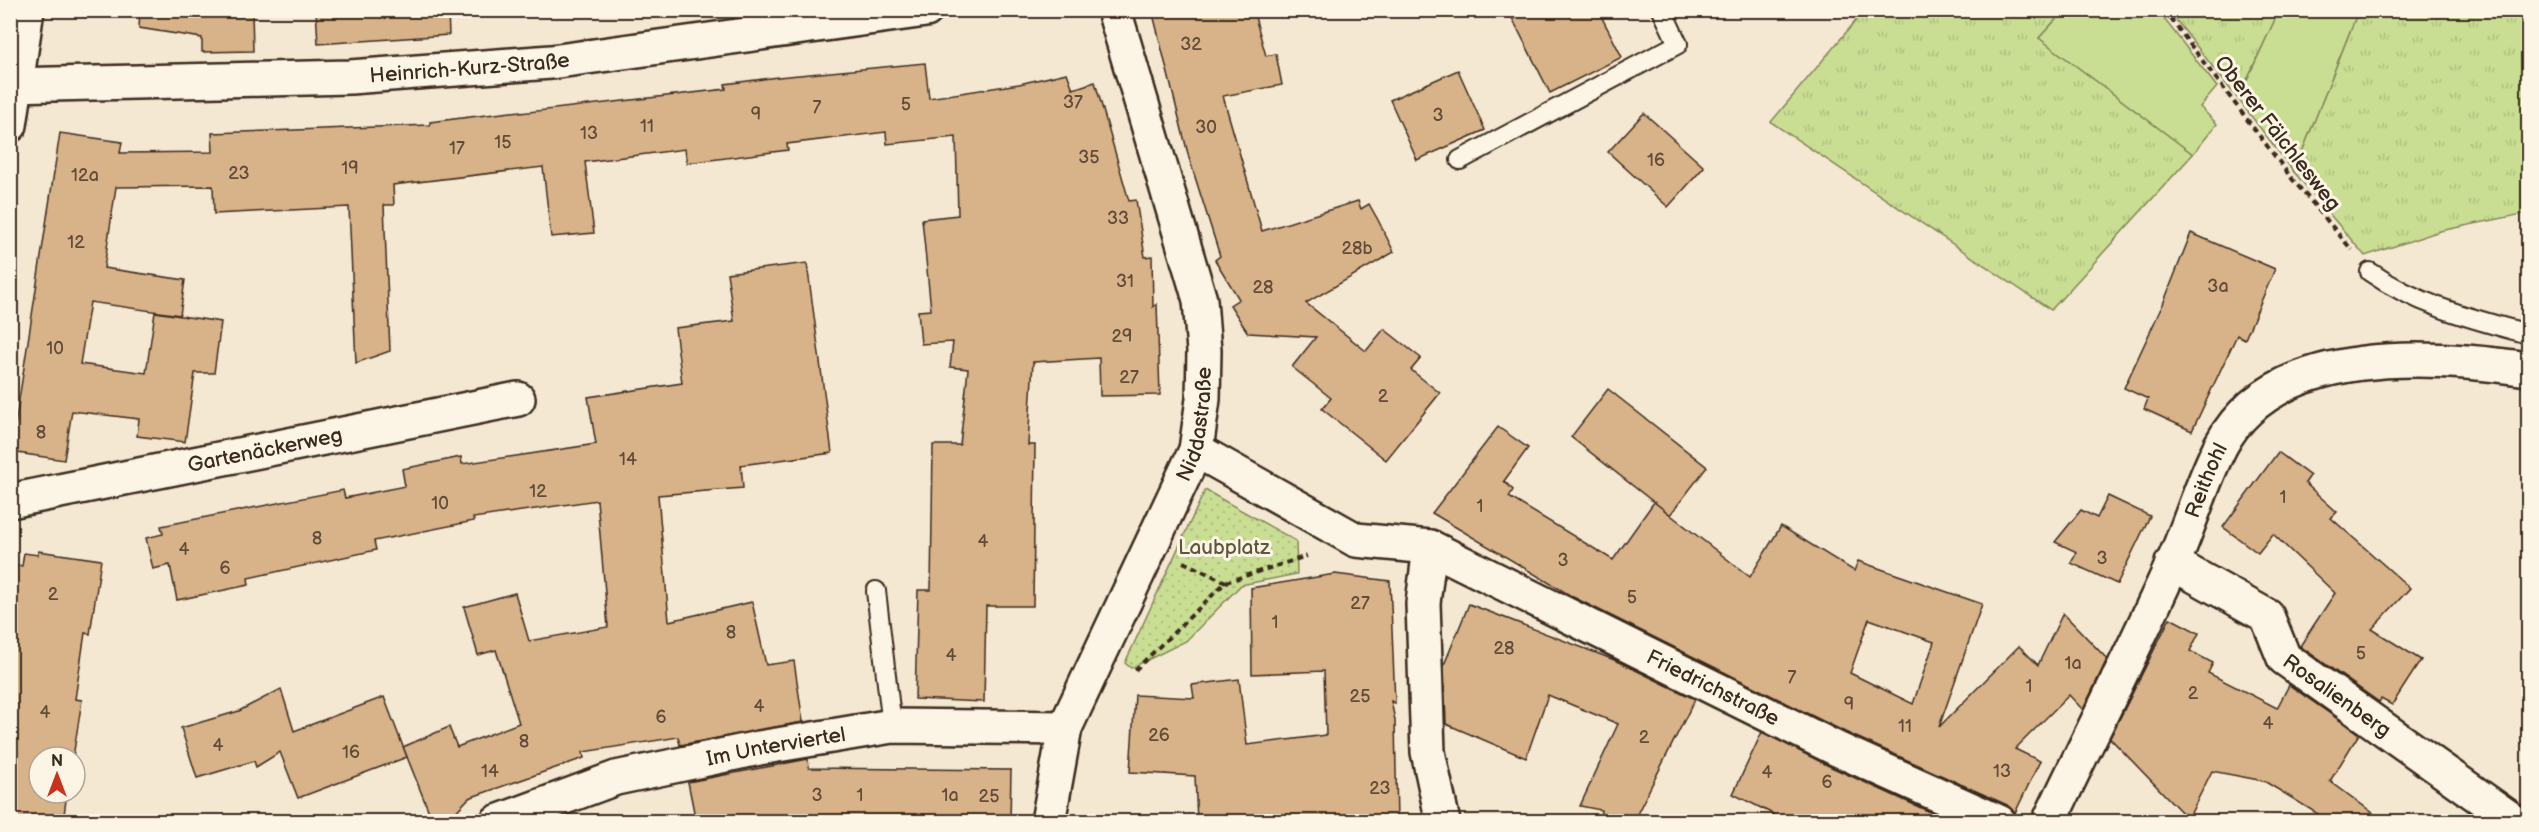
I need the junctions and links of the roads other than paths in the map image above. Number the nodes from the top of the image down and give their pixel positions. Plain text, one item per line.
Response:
1 (27, 10) edge
2 (926, 10) edge
3 (1114, 10) edge
4 (1662, 10) edge
5 (13, 86) edge
6 (10, 125) edge
7 (1460, 160) dead end
8 (2370, 272) road end
9 (2529, 334) edge
10 (2529, 369) edge
11 (519, 399) dead end
12 (1196, 450) junction
13 (10, 501) edge
14 (1430, 547) junction
15 (2172, 563) junction
16 (876, 591) dead end
17 (892, 726) junction
18 (1065, 728) junction
19 (497, 822) edge
20 (1048, 822) edge
21 (1443, 822) edge
22 (1999, 822) edge
23 (2049, 822) edge
24 (2515, 822) edge

1 - 5 street
2 - 5 street, Heinrich-Kurz-Straße
3 - 12 street, Niddastraße
4 - 7 lane
5 - 6 street
8 - 9 lane
10 - 15 street, Reithohl
11 - 13 street, Gartenäckerweg
12 - 14 street
12 - 18 street, Niddastraße
14 - 21 street
14 - 22 street, Friedrichstraße
15 - 23 street, Reithohl
15 - 24 street, Rosalienberg
16 - 17 lane
17 - 18 street, Im Unterviertel
17 - 19 street, Im Unterviertel
18 - 20 street, Niddastraße

